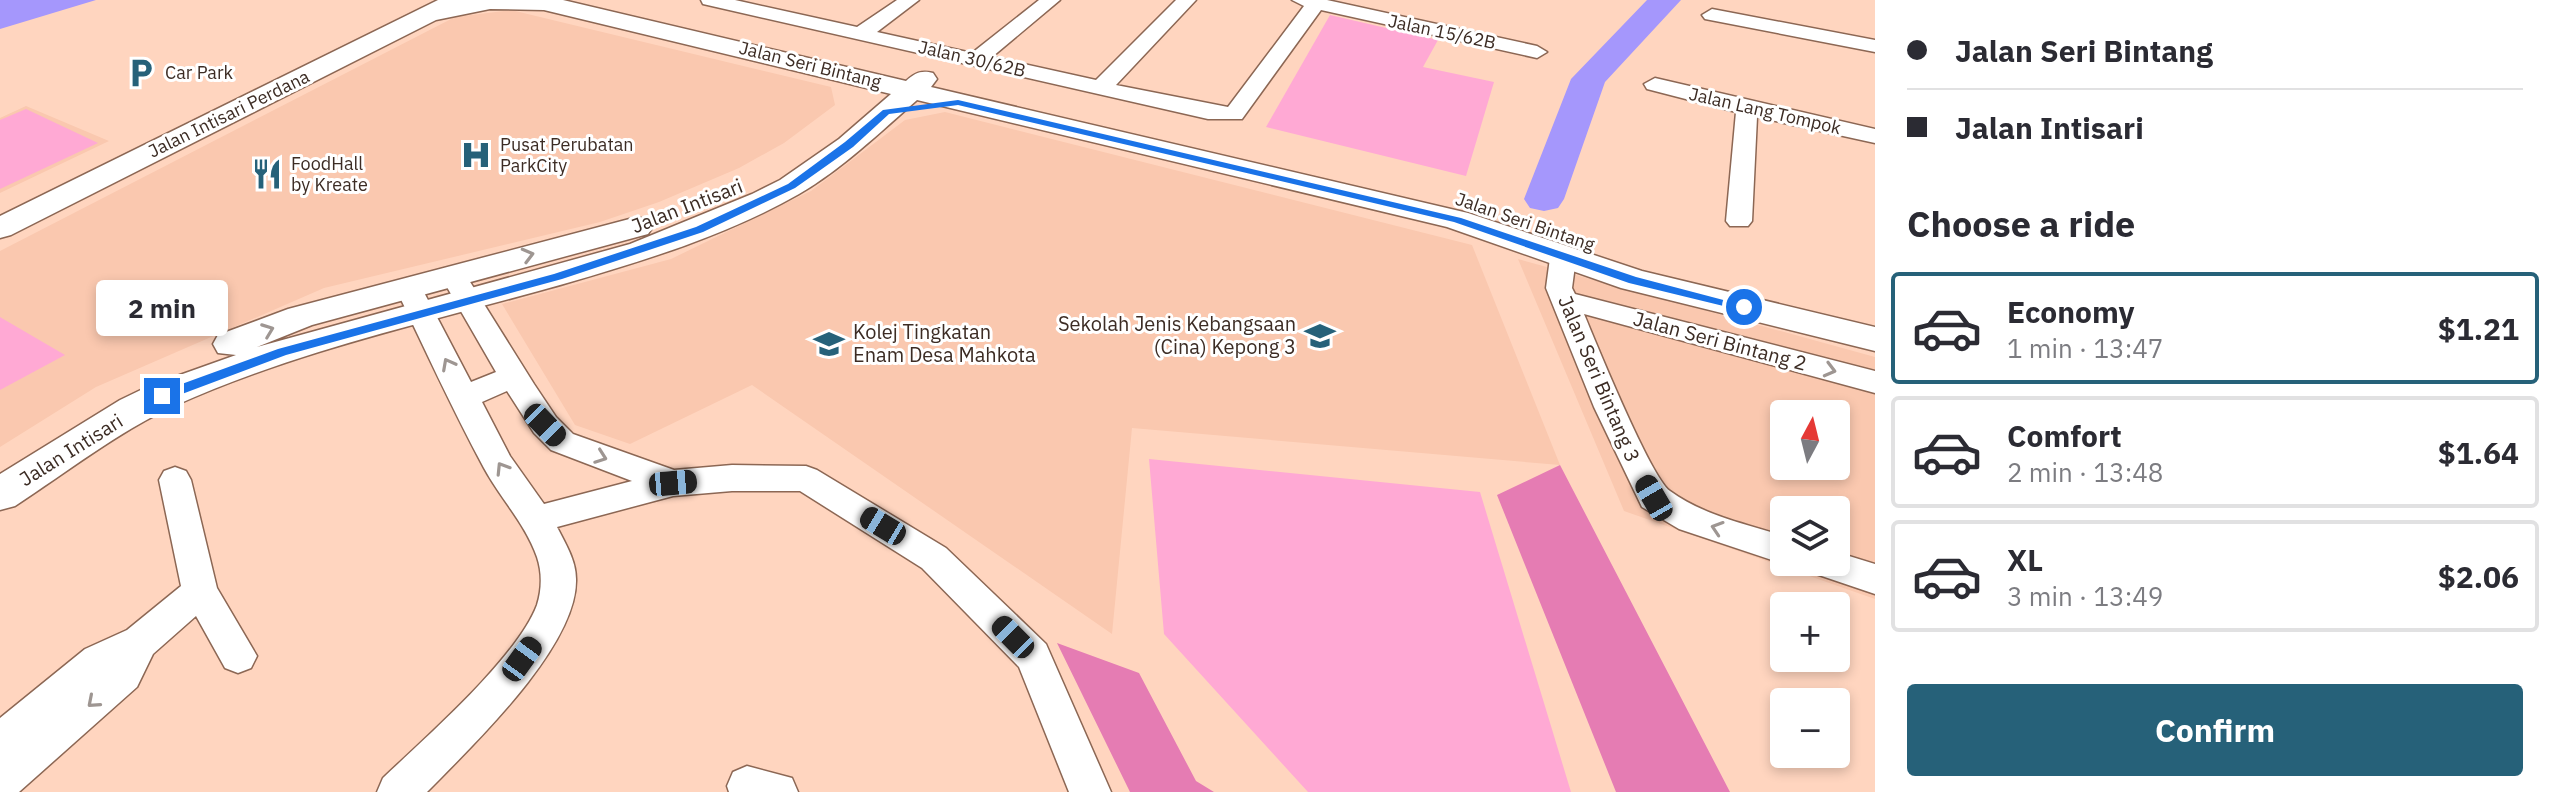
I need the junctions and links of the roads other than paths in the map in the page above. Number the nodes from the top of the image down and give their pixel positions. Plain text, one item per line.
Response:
1 (457, 0) edge
2 (614, 0) edge
3 (710, 0) edge
4 (910, 0) edge
5 (1051, 0) edge
6 (1187, 0) edge
7 (1393, 0) edge
8 (540, 2) edge
9 (1308, 2) edge
10 (761, 5) edge
11 (401, 7) edge
12 (429, 7) edge
13 (1712, 15) dead end
14 (1396, 23) junction
15 (860, 34) junction
16 (1875, 46) edge
17 (1537, 52) dead end
18 (976, 60) junction
19 (835, 73) junction
20 (1655, 84) dead end
21 (1101, 88) junction
22 (896, 90) junction
23 (1747, 108) junction
24 (1875, 136) edge
25 (0, 208) edge
26 (1504, 214) junction
27 (1739, 221) dead end
28 (0, 228) edge
29 (1563, 258) junction
30 (461, 288) junction
31 (1565, 300) junction
32 (414, 301) junction
33 (1875, 315) edge
34 (1875, 339) edge
35 (514, 376) junction
36 (1875, 382) edge
37 (465, 397) junction
38 (0, 468) edge
39 (175, 480) dead end
40 (673, 483) junction
41 (0, 494) edge
42 (536, 519) junction
43 (1770, 545) edge
44 (1850, 571) edge
45 (1875, 579) edge
46 (200, 591) junction
47 (140, 642) junction
48 (238, 656) dead end
49 (0, 743) edge
50 (0, 782) edge
51 (398, 792) edge
52 (1090, 792) edge

1 - 12 street, Jalan Intisari Perdana
2 - 22 street, Jalan Seri Bintang
3 - 10 street, Jalan 30/62B
4 - 15 street
5 - 18 street
6 - 21 street
7 - 14 street
8 - 12 street, Jalan Seri Bintang
8 - 19 street, Jalan Seri Bintang
9 - 14 street, Jalan 15/62B
9 - 21 street, Jalan 30/62B
10 - 15 street, Jalan 30/62B
11 - 12 street, Jalan Intisari Perdana
11 - 25 street, Jalan Intisari Perdana
12 - 28 street, Jalan Intisari Perdana
13 - 16 street
14 - 17 street, Jalan 15/62B
15 - 18 street, Jalan 30/62B
18 - 21 street, Jalan 30/62B
19 - 22 street
19 - 22 street, Jalan Seri Bintang
20 - 23 street, Jalan Lang Tompok
22 - 26 street, Jalan Seri Bintang
22 - 29 street, Jalan Seri Bintang
22 - 30 street, Jalan Intisari
23 - 24 street, Jalan Lang Tompok
23 - 27 street
26 - 29 street
26 - 33 street, Jalan Seri Bintang
29 - 31 street, Jalan Seri Bintang 3
29 - 34 street, Jalan Seri Bintang
30 - 32 street, Jalan Intisari
30 - 35 street
31 -> 36 street, Jalan Seri Bintang 2
43 -> 31 street, Jalan Seri Bintang 3
37 -> 32 street
38 -> 32 street, Jalan Intisari
32 - 41 street, Jalan Intisari
35 - 37 street
35 -> 40 street
42 -> 37 street
39 - 46 street
40 - 42 street
40 - 52 street
42 - 51 street
44 - 45 street
46 - 47 street
46 - 48 street
47 - 49 street
47 -> 50 street

